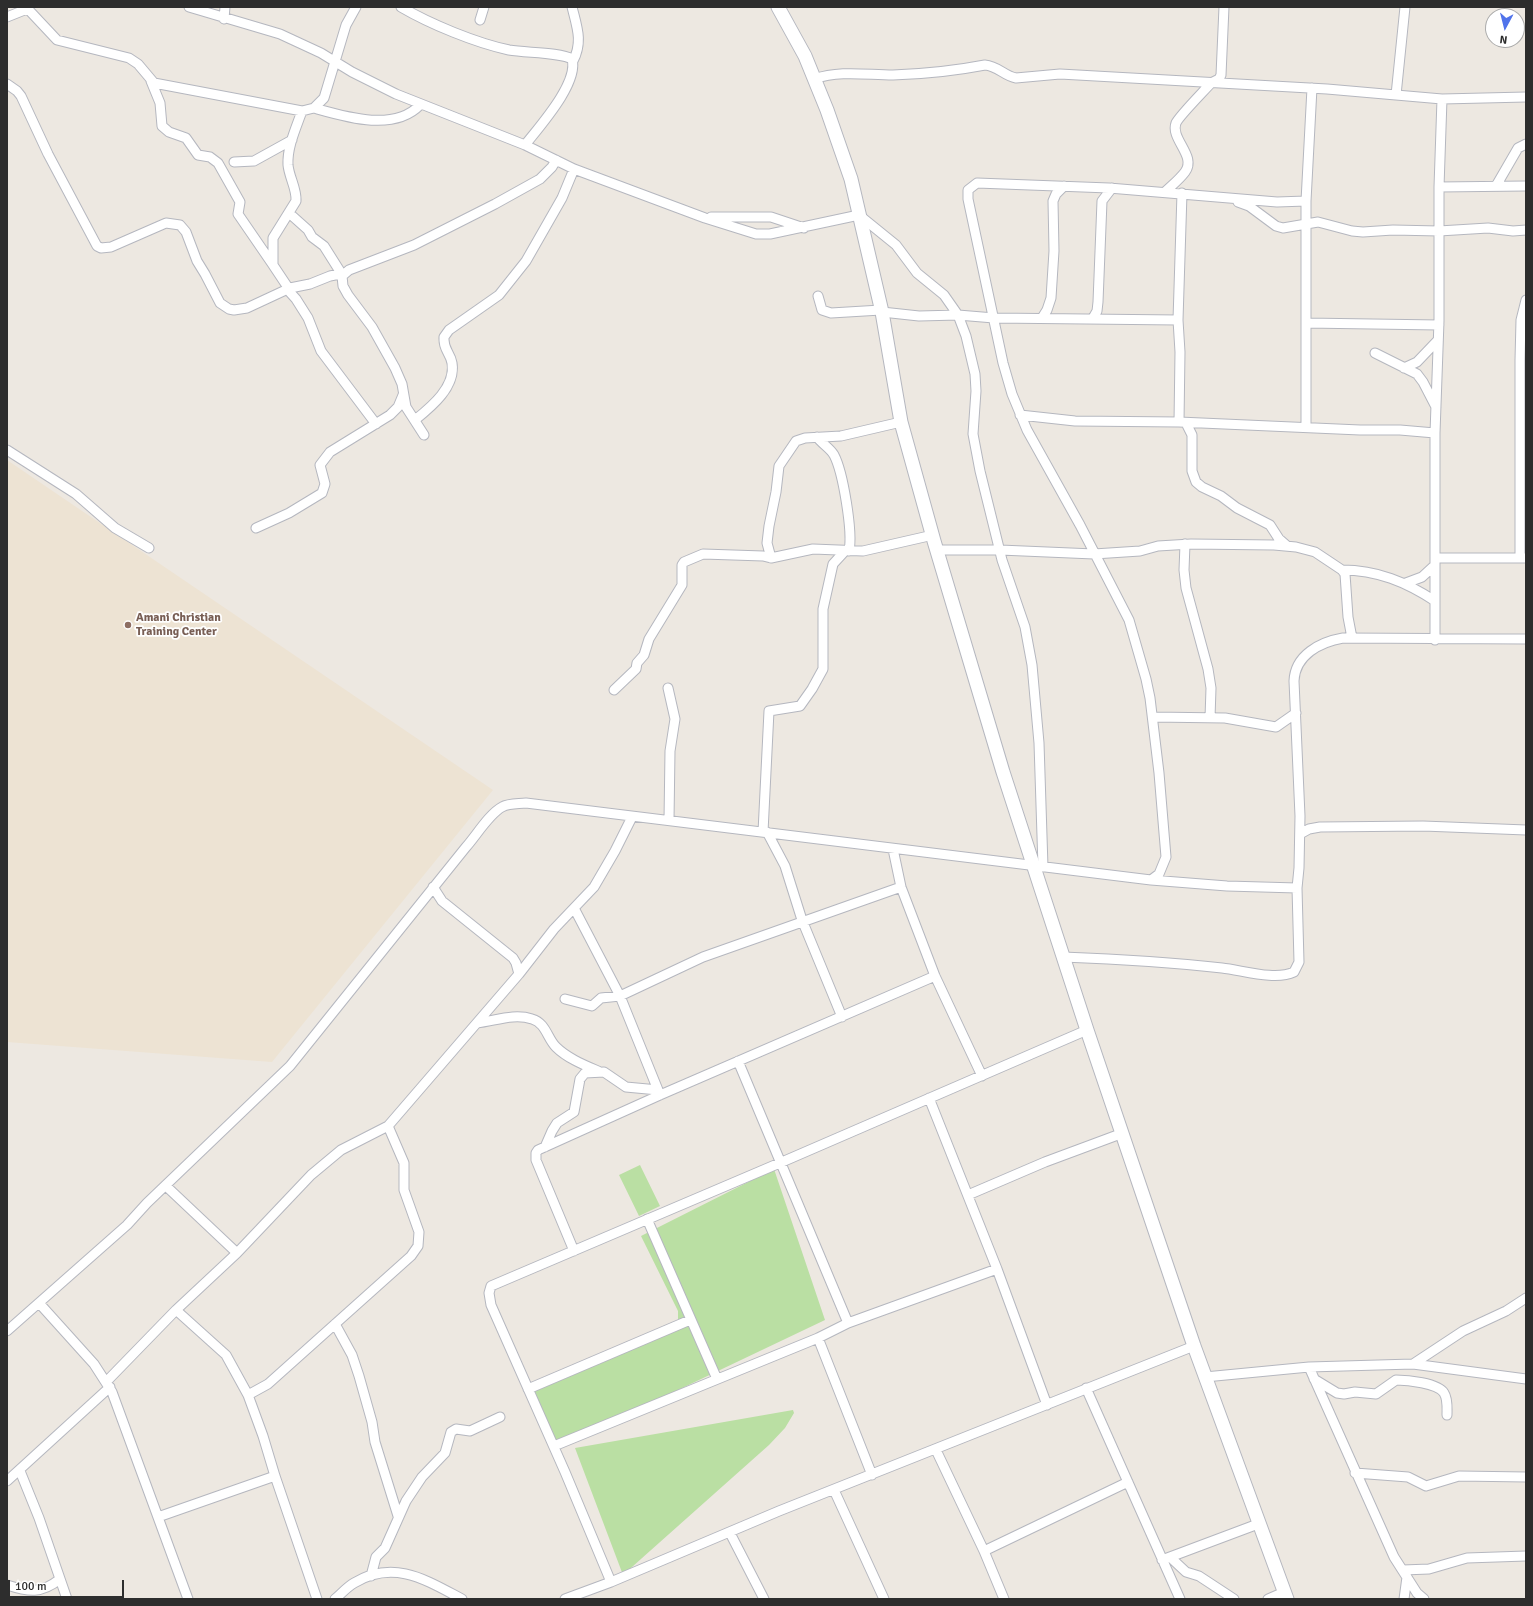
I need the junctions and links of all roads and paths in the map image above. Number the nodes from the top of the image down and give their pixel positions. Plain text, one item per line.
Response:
1 (189, 7) edge
2 (225, 7) edge
3 (356, 7) edge
4 (401, 7) edge
5 (484, 7) edge
6 (572, 7) edge
7 (778, 7) edge
8 (1224, 7) edge
9 (1405, 7) edge
10 (27, 8) edge
11 (7, 17) edge
12 (224, 19) junction
13 (480, 20) dead end
14 (573, 61) junction
15 (335, 62) junction
16 (814, 79) junction
17 (151, 81) junction
18 (1211, 83) junction
19 (7, 84) edge
20 (1312, 88) junction
21 (1396, 95) junction
22 (1526, 97) edge
23 (1442, 99) junction
24 (420, 105) junction
25 (314, 108) junction
26 (302, 111) junction
27 (292, 140) junction
28 (1526, 144) edge
29 (525, 145) junction
30 (556, 160) junction
31 (234, 162) dead end
32 (574, 169) junction
33 (1064, 186) junction
34 (1496, 186) junction
35 (1526, 186) edge
36 (1439, 187) junction
37 (1112, 188) junction
38 (1165, 192) junction
39 (1182, 193) junction
40 (1225, 198) junction
41 (1306, 201) junction
42 (289, 213) junction
43 (859, 215) junction
44 (705, 218) junction
45 (1306, 223) junction
46 (804, 228) junction
47 (1526, 230) edge
48 (1439, 231) junction
49 (273, 265) junction
50 (343, 273) junction
51 (288, 289) junction
52 (818, 296) dead end
53 (1526, 300) edge
54 (881, 311) junction
55 (958, 315) junction
56 (994, 318) junction
57 (1042, 318) junction
58 (1092, 318) junction
59 (1178, 320) junction
60 (1306, 323) junction
61 (1439, 325) junction
62 (1438, 340) junction
63 (1375, 353) dead end
64 (1523, 360) edge
65 (1404, 368) junction
66 (404, 394) junction
67 (1436, 408) junction
68 (1020, 415) junction
69 (415, 420) junction
70 (901, 422) junction
71 (1182, 423) junction
72 (376, 424) junction
73 (1306, 427) junction
74 (1435, 434) junction
75 (424, 435) dead end
76 (817, 437) junction
77 (7, 450) edge
78 (1523, 484) edge
79 (256, 528) dead end
80 (933, 535) junction
81 (1185, 544) junction
82 (1287, 546) junction
83 (149, 548) dead end
84 (937, 550) junction
85 (1000, 550) junction
86 (847, 551) junction
87 (1094, 554) junction
88 (771, 558) junction
89 (1523, 558) edge
90 (1435, 561) junction
91 (1342, 570) junction
92 (1406, 583) junction
93 (1435, 601) junction
94 (1352, 638) junction
95 (1435, 640) junction
96 (1526, 640) edge
97 (668, 688) dead end
98 (614, 690) dead end
99 (1296, 713) junction
100 (1153, 717) junction
101 (1210, 718) junction
102 (1300, 816) junction
103 (632, 817) junction
104 (669, 820) junction
105 (1313, 828) junction
106 (1526, 830) edge
107 (765, 832) junction
108 (1300, 834) junction
109 (893, 849) junction
110 (1039, 866) junction
111 (1151, 880) junction
112 (433, 887) junction
113 (901, 887) junction
114 (1297, 888) junction
115 (574, 908) junction
116 (802, 920) junction
117 (1063, 957) junction
118 (519, 974) junction
119 (935, 976) junction
120 (620, 996) junction
121 (565, 1000) dead end
122 (842, 1017) junction
123 (477, 1023) junction
124 (1087, 1030) junction
125 (738, 1061) junction
126 (599, 1072) junction
127 (982, 1076) junction
128 (659, 1092) junction
129 (930, 1098) junction
130 (388, 1126) junction
131 (1123, 1133) junction
132 (545, 1147) junction
133 (782, 1162) junction
134 (166, 1186) junction
135 (968, 1195) junction
136 (647, 1219) junction
137 (574, 1251) junction
138 (237, 1254) junction
139 (997, 1270) junction
140 (1526, 1298) edge
141 (39, 1303) junction
142 (176, 1310) junction
143 (690, 1320) junction
144 (848, 1323) junction
145 (336, 1324) junction
146 (7, 1331) edge
147 (818, 1338) junction
148 (1194, 1346) junction
149 (1414, 1364) junction
150 (1309, 1367) junction
151 (1205, 1377) junction
152 (717, 1379) junction
153 (1314, 1379) junction
154 (1526, 1379) edge
155 (108, 1385) junction
156 (1086, 1388) junction
157 (528, 1389) junction
158 (248, 1395) junction
159 (1047, 1405) junction
160 (1447, 1415) dead end
161 (500, 1417) dead end
162 (554, 1446) junction
163 (936, 1450) junction
164 (20, 1471) junction
165 (1355, 1473) junction
166 (872, 1475) junction
167 (275, 1476) junction
168 (1526, 1477) edge
169 (8, 1478) edge
170 (1128, 1482) junction
171 (834, 1490) junction
172 (398, 1516) junction
173 (158, 1517) junction
174 (1258, 1524) junction
175 (730, 1533) junction
176 (984, 1551) junction
177 (1526, 1556) edge
178 (1166, 1558) junction
179 (1405, 1573) junction
180 (371, 1576) junction
181 (60, 1579) junction
182 (611, 1582) junction
183 (7, 1585) edge
184 (1286, 1596) edge
185 (67, 1599) edge
186 (188, 1599) edge
187 (316, 1599) edge
188 (335, 1599) edge
189 (462, 1599) edge
190 (565, 1599) edge
191 (764, 1599) edge
192 (884, 1599) edge
193 (1004, 1599) edge
194 (1180, 1599) edge
195 (1234, 1599) edge
196 (1268, 1599) edge
197 (1404, 1599) edge
198 (1424, 1599) edge

1 - 12 street
2 - 12 street
3 - 15 street
4 - 14 street
5 - 13 street
6 - 14 street
7 - 16 street
8 - 18 street
9 - 21 street
10 - 11 street
10 - 17 street
12 - 15 street
14 - 29 street
15 - 24 street
15 - 25 street
16 - 18 street
16 - 43 street
17 - 26 street
17 - 49 street
18 - 20 street
18 - 38 street
19 - 51 street
20 - 21 street
20 - 41 street
21 - 23 street
22 - 23 street
23 - 36 street
24 - 25 street
24 - 29 street
25 - 26 street
26 - 27 street
27 - 31 street
27 - 42 street
28 - 34 street
29 - 30 street
30 - 32 street
30 - 50 street
32 - 44 street
32 - 69 street
33 - 37 street
33 - 56 street
33 - 57 street
34 - 35 street
34 - 36 street
36 - 48 street
37 - 38 street
37 - 58 street
38 - 39 street
39 - 40 street
39 - 59 street
40 - 41 street
40 - 45 street
41 - 45 street
42 - 49 street
42 - 50 street
43 - 46 street
43 - 54 street
43 - 55 street
44 - 46 street
44 - 46 street
45 - 48 street
45 - 60 street
47 - 48 street
48 - 61 street
49 - 51 street
50 - 51 street
50 - 66 street
51 - 72 street
52 - 54 street
53 - 64 street
54 - 55 street
54 - 70 street
55 - 56 street
55 - 85 street
56 - 57 street
56 - 68 street
57 - 58 street
58 - 59 street
59 - 71 street
60 - 61 street
60 - 73 street
61 - 62 street
62 - 65 street
62 - 67 street
63 - 65 street
64 - 78 street
65 - 67 street
66 - 69 street
66 - 72 street
67 - 74 street
68 - 71 street
68 - 87 street
69 - 75 street
70 - 76 street
70 - 80 street
71 - 73 street
71 - 82 street
72 - 79 street
73 - 74 street
74 - 90 street
76 - 86 street
76 - 88 street
77 - 83 street
78 - 89 street
80 - 84 street
80 - 86 street
81 - 82 street
81 - 87 street
81 - 101 street
82 - 91 street
84 - 85 street
84 - 110 street
85 - 87 street
85 - 110 street
86 - 88 street
86 - 107 street
87 - 100 street
88 - 98 street
89 - 90 street
90 - 92 street
90 - 93 street
91 - 92 street
91 - 94 street
92 - 93 street
93 - 95 street
94 - 95 street
94 - 99 street
95 - 96 street
97 - 104 street
99 - 101 street
99 - 102 street
100 - 101 street
100 - 111 street
102 - 105 street
102 - 108 street
103 - 104 street
103 - 112 street
103 - 115 street
104 - 107 street
105 - 106 street
105 - 108 street
107 - 109 street
107 - 116 street
108 - 114 street
109 - 110 street
109 - 113 street
110 - 111 street
110 - 117 street
111 - 114 street
112 - 118 street
112 - 134 street
113 - 116 street
113 - 119 street
114 - 117 street
115 - 118 street
115 - 120 street
116 - 120 street
116 - 122 street
117 - 124 street
118 - 123 street
119 - 122 street
119 - 127 street
120 - 121 street
120 - 128 street
122 - 125 street
123 - 126 street
123 - 130 street
124 - 127 street
124 - 131 street
125 - 128 street
125 - 133 street
126 - 128 street
126 - 132 street
127 - 129 street
128 - 132 street
129 - 133 street
129 - 135 street
130 - 138 street
130 - 145 street
131 - 135 street
131 - 148 street
132 - 137 street
133 - 136 street
133 - 144 street
134 - 138 street
134 - 141 street
135 - 139 street
136 - 137 street
136 - 143 street
137 - 157 street
138 - 142 street
139 - 144 street
139 - 159 street
140 - 149 street
141 - 146 street
141 - 155 street
142 - 155 street
142 - 158 street
143 - 152 street
143 - 157 street
144 - 147 street
145 - 158 street
145 - 172 street
147 - 152 street
147 - 166 street
148 - 151 street
148 - 156 street
149 - 150 street
149 - 154 street
150 - 151 street
150 - 153 street
151 - 174 street
152 - 162 street
153 - 160 street
153 - 165 street
155 - 164 street
155 - 173 street
156 - 159 street
156 - 170 street
157 - 162 street
158 - 167 street
159 - 163 street
161 - 172 street
162 - 182 street
163 - 166 street
163 - 176 street
164 - 169 street
164 - 181 street
165 - 168 street
165 - 179 street
166 - 171 street
167 - 173 street
167 - 187 street
170 - 176 street
170 - 178 street
171 - 175 street
171 - 192 street
172 - 180 street
173 - 186 street
174 - 178 street
174 - 184 street
175 - 182 street
175 - 191 street
176 - 193 street
177 - 179 street
178 - 194 street
178 - 195 street
179 - 197 street
179 - 198 street
180 - 188 street
180 - 189 street
181 - 183 street
181 - 185 street
182 - 190 street
184 - 196 street

